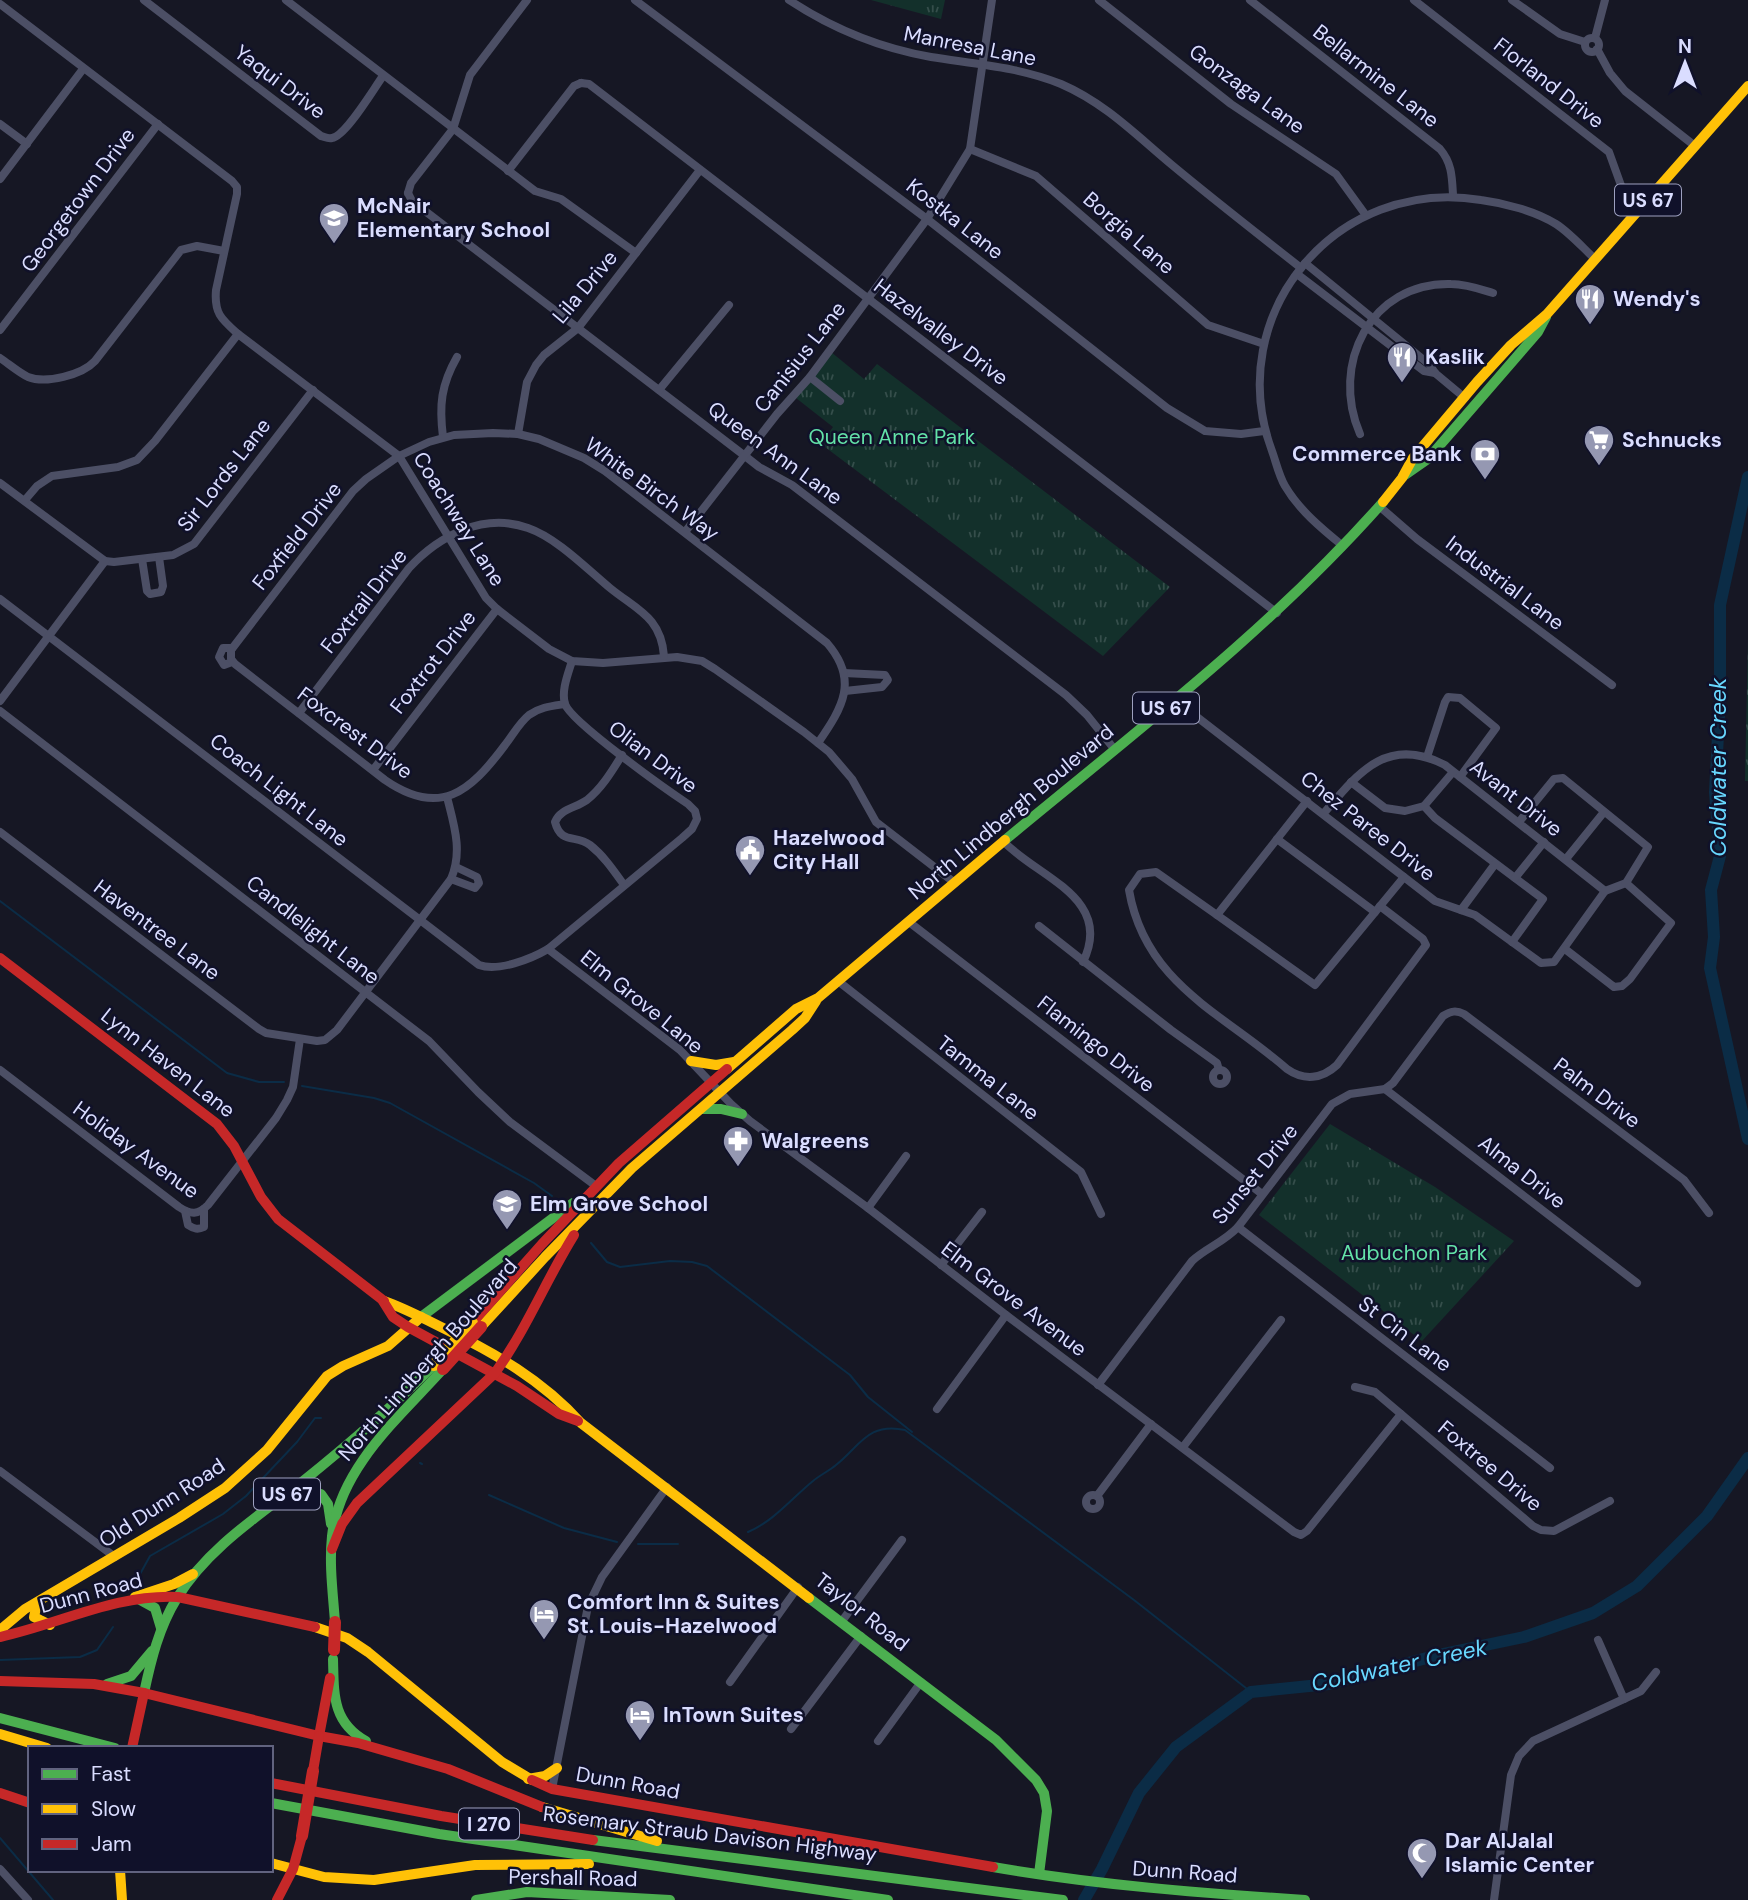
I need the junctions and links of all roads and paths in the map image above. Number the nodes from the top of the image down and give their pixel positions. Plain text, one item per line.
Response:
1 (144, 0) edge
2 (286, 0) edge
3 (527, 0) edge
4 (635, 0) edge
5 (789, 0) edge
6 (992, 0) edge
7 (1099, 0) edge
8 (1250, 0) edge
9 (1414, 0) edge
10 (1512, 0) edge
11 (1605, 0) edge
12 (0, 4) edge
13 (1595, 38) junction
14 (1585, 42) junction
15 (1597, 49) junction
16 (984, 65) junction
17 (83, 69) junction
18 (383, 76) junction
19 (1748, 86) edge
20 (0, 124) edge
21 (158, 124) junction
22 (453, 129) junction
23 (27, 144) junction
24 (1695, 146) junction
25 (970, 149) junction
26 (700, 170) junction
27 (509, 172) junction
28 (0, 178) edge
29 (408, 193) junction
30 (398, 195) dead end
31 (1452, 195) junction
32 (1636, 213) junction
33 (1365, 214) junction
34 (927, 219) junction
35 (224, 251) junction
36 (636, 253) junction
37 (1595, 259) junction
38 (1301, 268) junction
39 (1493, 293) dead end
40 (867, 298) junction
41 (729, 304) dead end
42 (1375, 318) junction
43 (578, 328) junction
44 (1367, 329) junction
45 (0, 330) edge
46 (237, 334) junction
47 (1264, 344) junction
48 (457, 357) dead end
49 (0, 358) edge
50 (1435, 373) junction
51 (810, 377) junction
52 (313, 390) junction
53 (659, 390) junction
54 (840, 401) dead end
55 (1470, 402) junction
56 (1264, 430) junction
57 (518, 434) junction
58 (1360, 434) dead end
59 (443, 437) junction
60 (399, 456) junction
61 (745, 456) junction
62 (0, 482) edge
63 (25, 500) junction
64 (1379, 506) junction
65 (685, 532) junction
66 (448, 536) junction
67 (1343, 546) junction
68 (159, 557) junction
69 (142, 559) junction
70 (105, 561) junction
71 (0, 598) edge
72 (497, 609) junction
73 (1278, 613) junction
74 (48, 635) junction
75 (231, 655) joint
76 (664, 656) junction
77 (572, 661) junction
78 (844, 673) junction
79 (1612, 685) dead end
80 (845, 691) junction
81 (1175, 700) junction
82 (0, 701) edge
83 (565, 704) junction
84 (0, 711) edge
85 (299, 713) junction
86 (818, 743) junction
87 (1115, 750) junction
88 (622, 755) junction
89 (1427, 757) junction
90 (373, 770) junction
91 (1456, 774) junction
92 (1351, 782) junction
93 (447, 797) junction
94 (1307, 801) junction
95 (1424, 806) junction
96 (1604, 812) junction
97 (1324, 813) junction
98 (1519, 822) junction
99 (0, 832) edge
100 (1277, 839) junction
101 (1004, 842) junction
102 (1544, 842) junction
103 (1566, 859) junction
104 (1495, 863) junction
105 (456, 867) junction
106 (1404, 877) junction
107 (1515, 878) junction
108 (451, 879) junction
109 (955, 883) junction
110 (1626, 883) junction
111 (624, 884) junction
112 (1605, 891) junction
113 (1377, 909) junction
114 (1461, 910) junction
115 (1217, 915) junction
116 (419, 919) junction
117 (909, 922) junction
118 (1039, 926) dead end
119 (1512, 942) junction
120 (548, 949) junction
121 (1565, 949) junction
122 (0, 958) edge
123 (1083, 962) junction
124 (838, 981) junction
125 (365, 994) junction
126 (818, 998) junction
127 (300, 1039) junction
128 (738, 1061) junction
129 (691, 1062) junction
130 (0, 1070) edge
131 (1219, 1070) dead end
132 (716, 1089) junction
133 (1385, 1089) junction
134 (702, 1109) junction
135 (742, 1114) junction
136 (906, 1156) dead end
137 (242, 1160) junction
138 (596, 1186) junction
139 (1262, 1194) junction
140 (868, 1208) junction
141 (204, 1209) junction
142 (185, 1211) junction
143 (588, 1212) junction
144 (982, 1212) dead end
145 (1710, 1213) dead end
146 (1101, 1214) dead end
147 (1238, 1227) junction
148 (941, 1265) junction
149 (1637, 1283) dead end
150 (383, 1301) junction
151 (1006, 1315) junction
152 (421, 1317) junction
153 (1281, 1320) dead end
154 (476, 1325) junction
155 (408, 1326) junction
156 (463, 1339) joint
157 (452, 1351) joint
158 (505, 1361) junction
159 (439, 1367) junction
160 (495, 1373) junction
161 (1098, 1385) junction
162 (1355, 1387) dead end
163 (937, 1409) dead end
164 (1401, 1414) junction
165 (581, 1423) junction
166 (1151, 1424) junction
167 (1183, 1447) junction
168 (1550, 1468) dead end
169 (0, 1472) edge
170 (667, 1488) junction
171 (1097, 1496) dead end
172 (281, 1499) junction
173 (1610, 1501) dead end
174 (902, 1540) dead end
175 (332, 1549) junction
176 (115, 1557) junction
177 (195, 1573) junction
178 (798, 1587) junction
179 (135, 1597) junction
180 (178, 1597) junction
181 (37, 1603) junction
182 (25, 1609) junction
183 (842, 1621) junction
184 (50, 1625) junction
185 (161, 1628) junction
186 (0, 1630) edge
187 (19, 1633) junction
188 (861, 1636) junction
189 (0, 1637) edge
190 (1598, 1640) dead end
191 (152, 1651) junction
192 (334, 1654) junction
193 (1656, 1672) dead end
194 (0, 1681) edge
195 (730, 1682) dead end
196 (921, 1682) junction
197 (99, 1685) junction
198 (118, 1688) junction
199 (144, 1693) junction
200 (1624, 1699) junction
201 (0, 1718) edge
202 (791, 1729) dead end
203 (0, 1734) edge
204 (319, 1736) junction
205 (878, 1741) dead end
206 (40, 1746) edge
207 (107, 1746) edge
208 (132, 1746) edge
209 (406, 1756) junction
210 (557, 1768) junction
211 (528, 1779) junction
212 (273, 1783) edge
213 (552, 1789) junction
214 (0, 1793) edge
215 (28, 1802) edge
216 (273, 1803) edge
217 (709, 1854) junction
218 (273, 1864) edge
219 (640, 1864) junction
220 (0, 1869) edge
221 (293, 1869) junction
222 (120, 1872) edge
223 (1039, 1874) junction
224 (28, 1900) edge
225 (122, 1900) edge
226 (278, 1900) edge
227 (476, 1900) edge
228 (670, 1900) edge
229 (888, 1900) edge
230 (1063, 1900) edge
231 (1304, 1900) edge
232 (1493, 1900) edge

1 - 18 street, Yaqui Drive
2 - 18 street
3 - 22 street
4 - 34 street, Kostka Lane
5 - 16 street, Manresa Lane
6 - 16 street, Canisius Lane
7 - 33 street, Gonzaga Lane
8 - 31 street, Bellarmine Lane
9 - 32 street, Florland Drive
10 - 14 street
11 - 13 street
12 - 17 street, Coachway Lane
13 - 14 street
13 - 15 street
14 - 15 street
15 - 24 street
16 - 25 street, Canisius Lane
16 - 38 street, Manresa Lane
17 - 21 street, Coachway Lane
17 - 23 street
18 - 22 street
19 - 24 main road, North Lindbergh Boulevard / US 67
20 - 23 street
21 - 35 street, Coachway Lane
21 - 45 street, Georgetown Drive
22 - 27 street
22 - 29 street
23 - 28 street
24 - 32 main road, North Lindbergh Boulevard / US 67
25 - 34 street, Canisius Lane
25 - 47 street, Borgia Lane
26 - 27 street, Hazelvalley Drive
26 - 36 street, Lila Drive
26 - 40 street, Hazelvalley Drive
27 - 36 street
29 - 30 street
29 - 43 street, Queen Ann Lane
31 - 33 street
31 - 37 street
32 - 37 main road, North Lindbergh Boulevard / US 67
33 - 38 street
34 - 40 street, Canisius Lane
34 - 56 street, Kostka Lane
35 - 46 street, Coachway Lane
35 - 49 street
36 - 43 street, Lila Drive
37 - 55 main road, North Lindbergh Boulevard / US 67
38 - 42 street, Manresa Lane
38 - 44 street, Manresa Lane
38 - 47 street
39 - 42 street
40 - 51 street, Canisius Lane
40 - 73 street, Hazelvalley Drive
41 - 53 street
42 - 44 street
42 - 50 street, Manresa Lane
43 - 53 street, Queen Ann Lane
43 - 57 street, Lila Drive
44 - 50 street, Manresa Lane
44 - 58 street
46 - 52 street, Coachway Lane
46 - 63 street
47 - 56 street
48 - 59 street
50 - 55 street, Manresa Lane
51 - 54 street
51 - 61 street, Canisius Lane
52 - 60 street, Coachway Lane
52 - 68 street, Sir Lords Lane
53 - 61 street, Queen Ann Lane
55 - 64 main road, North Lindbergh Boulevard / US 67
56 - 67 street
57 - 59 street, White Birch Way
57 - 65 street, White Birch Way
59 - 60 street, White Birch Way
60 - 66 street, Coachway Lane
60 - 75 street, Foxfield Drive
61 - 65 street, Canisius Lane
61 - 87 street, Queen Ann Lane
62 - 63 street
63 - 70 street
64 - 67 main road, North Lindbergh Boulevard / US 67
64 - 79 street, Industrial Lane
65 - 78 street, White Birch Way
66 - 72 street, Coachway Lane
66 - 76 street, Foxtrail Drive
66 - 85 street, Foxtrail Drive
67 - 73 main road, North Lindbergh Boulevard / US 67
68 - 69 street, Sir Lords Lane
68 - 69 street
69 - 70 street, Sir Lords Lane
70 - 74 street
71 - 74 street, Coach Light Lane
72 - 77 street, Coachway Lane
72 - 90 street, Foxtrot Drive
73 - 81 main road, North Lindbergh Boulevard / US 67
74 - 82 street
74 - 116 street, Coach Light Lane
75 - 85 street, Foxcrest Drive
76 - 77 street, Coachway Lane
76 - 86 street, Coachway Lane
77 - 83 street
78 - 80 street, White Birch Way
78 - 80 street
80 - 86 street, White Birch Way
81 - 87 main road, North Lindbergh Boulevard / US 67
81 - 94 street, Chez Paree Drive
83 - 88 street, Olian Drive
83 - 93 street
84 - 125 street, Candlelight Lane
85 - 90 street, Foxcrest Drive
86 - 109 street, Coachway Lane
87 - 101 main road, North Lindbergh Boulevard / US 67
88 - 111 street
88 - 111 street, Olian Drive
89 - 91 street, Avant Drive
89 - 91 street
89 - 92 street
90 - 93 street, Foxcrest Drive
91 - 95 street
91 - 98 street, Avant Drive
92 - 95 street
92 - 97 street
93 - 105 street
94 - 97 street, Chez Paree Drive
94 - 100 street
95 - 104 street
96 - 98 street
96 - 103 street
96 - 110 street
97 - 106 street, Chez Paree Drive
98 - 102 street, Avant Drive
99 - 127 street, Haventree Lane
100 - 113 street
100 - 115 street
101 - 109 main road, North Lindbergh Boulevard / US 67
101 - 123 street
102 - 103 street, Avant Drive
102 - 107 street
103 - 112 street, Avant Drive
104 - 107 street
104 - 114 street
105 - 108 street
105 - 108 street
106 - 113 street
106 - 114 street, Chez Paree Drive
107 - 119 street
108 - 116 street
109 - 117 main road, North Lindbergh Boulevard / US 67
110 - 112 street
110 - 121 street
111 - 120 street, Olian Drive
112 - 121 street
113 - 115 street
113 - 115 street
114 - 119 street, Chez Paree Drive
116 - 120 street, Coach Light Lane
116 - 125 street
117 - 124 main road, North Lindbergh Boulevard / US 67
117 - 139 street, Flamingo Drive
118 - 123 street
119 - 121 street, Chez Paree Drive
120 - 129 street, Elm Grove Lane
122 - 137 main road, Lynn Haven Lane
123 - 131 street
124 - 126 main road, North Lindbergh Boulevard / US 67
124 - 146 street, Tamma Lane
125 - 127 street
125 - 138 street, Candlelight Lane
126 - 128 main road, North Lindbergh Boulevard / US 67
126 - 132 main road, North Lindbergh Boulevard / US 67
127 - 137 street, Holiday Avenue
128 - 129 main road
128 - 132 main road, North Lindbergh Boulevard / US 67
129 - 132 street, Elm Grove Lane
130 - 142 street, Holiday Avenue
132 - 134 main road, North Lindbergh Boulevard / US 67
132 - 135 street, Elm Grove Avenue
132 - 138 main road, North Lindbergh Boulevard / US 67
133 - 139 street, Sunset Drive
133 - 145 street, Palm Drive
133 - 149 street, Alma Drive
134 - 135 main road
134 - 143 main road, North Lindbergh Boulevard / US 67
135 - 140 street, Elm Grove Avenue
136 - 140 street
137 - 141 street, Holiday Avenue
137 - 150 main road, Lynn Haven Lane
138 - 152 main road, Old Dunn Road
138 - 154 main road, North Lindbergh Boulevard / US 67
139 - 147 street, Sunset Drive
140 - 148 street, Elm Grove Avenue
141 - 142 street, Holiday Avenue
141 - 142 street
143 - 154 main road, North Lindbergh Boulevard / US 67
143 - 158 main road
144 - 148 street
147 - 161 street, Sunset Drive
147 - 168 street, St Cin Lane
148 - 151 street, Elm Grove Avenue
150 - 152 main road, Lynn Haven Lane
150 - 155 main road, Lynn Haven Lane
151 - 161 street, Elm Grove Avenue
151 - 163 street
152 - 155 main road, Old Dunn Road
152 - 156 main road, Lynn Haven Lane
153 - 167 street
154 - 159 main road, North Lindbergh Boulevard / US 67, bridge
155 - 157 main road, Lynn Haven Lane
155 - 176 main road, Old Dunn Road
156 - 158 main road, Taylor Road
157 - 160 main road, Taylor Road
158 - 160 main road
158 - 165 main road, Taylor Road
159 - 172 main road, North Lindbergh Boulevard / US 67
159 - 175 main road, North Lindbergh Boulevard / US 67
160 - 165 main road, Taylor Road
160 - 175 main road
161 - 166 street, Elm Grove Avenue
162 - 164 street, Foxtree Drive
164 - 167 street, Elm Grove Avenue
164 - 173 street, Foxtree Drive
165 - 170 main road, Taylor Road
166 - 167 street, Elm Grove Avenue
166 - 171 street
169 - 176 street
170 - 178 main road, Taylor Road
170 - 210 street
172 - 175 main road
172 - 177 main road, North Lindbergh Boulevard / US 67
174 - 183 street
175 - 192 main road, North Lindbergh Boulevard / US 67, bridge
176 - 181 main road, Old Dunn Road
177 - 179 main road
177 - 180 main road, North Lindbergh Boulevard / US 67
178 - 183 main road, Taylor Road
178 - 195 street
179 - 180 main road, Dunn Road
179 - 184 main road, Dunn Road
179 - 185 main road
180 - 185 main road, North Lindbergh Boulevard / US 67
180 - 211 main road, Dunn Road
181 - 182 main road, Old Dunn Road
181 - 184 main road
182 - 186 main road, Old Dunn Road
182 - 187 main road
183 - 188 main road, Taylor Road
184 - 187 main road, Dunn Road
185 - 191 main road, North Lindbergh Boulevard / US 67
187 - 189 main road, Dunn Road
188 - 196 main road, Taylor Road
188 - 202 street
190 - 200 street
191 - 197 main road
191 - 198 main road
191 - 199 main road, North Lindbergh Boulevard / US 67
192 - 204 main road, North Lindbergh Boulevard / US 67
192 - 209 main road
193 - 200 street
194 - 197 main road
196 - 205 street
196 - 223 main road, Taylor Road
197 - 198 main road
198 - 199 main road
199 - 204 main road
199 - 208 main road, North Lindbergh Boulevard / US 67
200 - 232 street
201 - 207 main road
203 - 206 main road
204 - 209 main road
204 - 221 main road, North Lindbergh Boulevard / US 67, bridge
209 - 217 main road
210 - 211 main road
210 - 213 street
211 - 213 main road, Dunn Road
212 - 217 main road, Rosemary Straub Davison Highway / I 270
213 - 223 main road, Dunn Road
214 - 215 main road
216 - 219 main road, Rosemary Straub Davison Highway / I 270
217 - 230 main road, Rosemary Straub Davison Highway / I 270
218 - 221 main road
219 - 221 main road
219 - 229 main road, Rosemary Straub Davison Highway / I 270
220 - 224 street
221 - 226 main road, North Lindbergh Boulevard / US 67
222 - 225 main road
223 - 231 main road, Dunn Road
227 - 228 main road, Pershall Road

